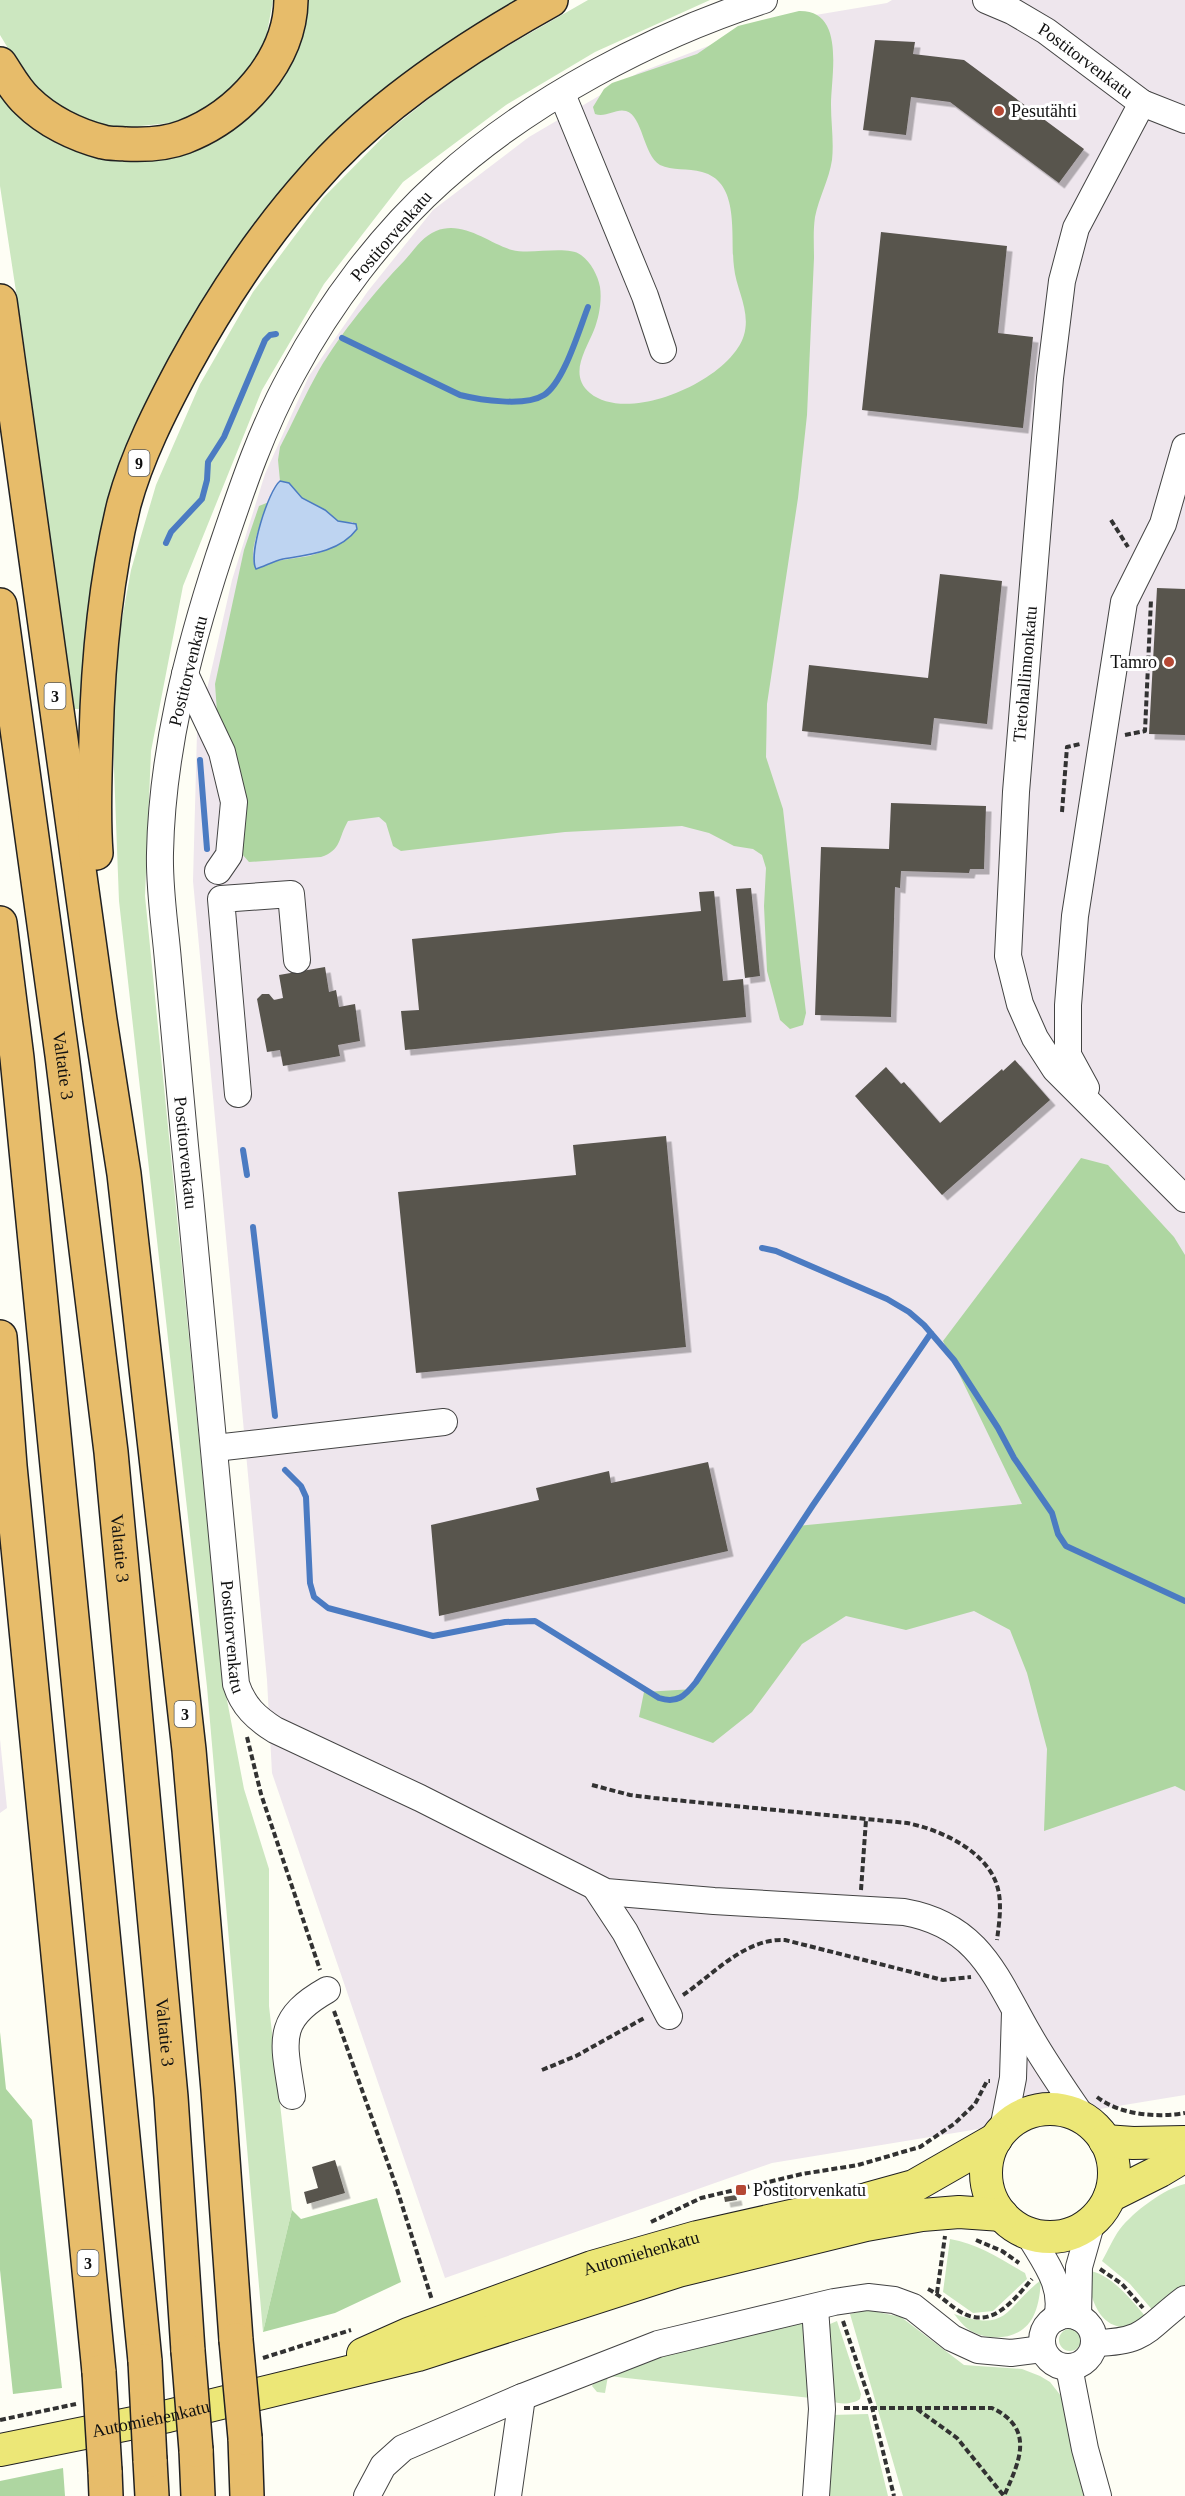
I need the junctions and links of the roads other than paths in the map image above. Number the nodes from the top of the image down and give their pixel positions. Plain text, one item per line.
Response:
1 (291, 0) edge
2 (551, 0) edge
3 (764, 0) edge
4 (986, 0) edge
5 (0, 64) edge
6 (562, 94) junction
7 (1142, 103) junction
8 (1185, 120) edge
9 (0, 301) edge
10 (663, 350) dead end
11 (1185, 447) edge
12 (0, 604) edge
13 (185, 674) junction
14 (218, 871) dead end
15 (0, 923) edge
16 (297, 960) dead end
17 (111, 1091) junction
18 (238, 1094) dead end
19 (1101, 1115) junction
20 (1185, 1199) edge
21 (0, 1337) edge
22 (444, 1422) dead end
23 (215, 1448) junction
24 (5, 1453) edge
25 (596, 1888) junction
26 (327, 1990) dead end
27 (1016, 2011) junction
28 (667, 2012) road end
29 (292, 2096) dead end
30 (1088, 2106) junction
31 (999, 2134) junction
32 (1105, 2140) junction
33 (1185, 2142) edge
34 (1185, 2156) edge
35 (1110, 2196) junction
36 (1002, 2215) junction
37 (1092, 2221) junction
38 (1028, 2233) junction
39 (1185, 2299) edge
40 (824, 2305) junction
41 (1067, 2317) junction
42 (1095, 2343) junction
43 (1042, 2349) junction
44 (1069, 2367) junction
45 (288, 2386) junction
46 (522, 2397) junction
47 (4, 2447) edge
48 (106, 2483) edge
49 (152, 2496) edge
50 (198, 2496) edge
51 (247, 2496) edge
52 (367, 2496) edge
53 (508, 2496) edge
54 (816, 2496) edge
55 (1098, 2496) edge

1 - 5 highway
2 - 17 highway, 9
3 - 6 street, Postitorvenkatu
4 - 7 street, Postitorvenkatu
6 - 10 street
6 - 13 street, Postitorvenkatu
7 - 8 street, Postitorvenkatu
7 - 19 street, Tietohallinnonkatu
9 - 17 highway, 3
11 - 19 street
12 - 50 highway, Valtatie 3, bridge
13 - 14 street
13 - 23 street, Postitorvenkatu
15 - 49 highway, bridge
16 - 18 street
17 - 51 highway, 3, bridge
19 - 20 street, Tietohallinnonkatu
21 - 24 highway, 3
22 - 23 street
23 - 25 street, Postitorvenkatu
24 - 48 highway, 3, bridge
25 - 27 street, Postitorvenkatu
25 - 28 street
26 - 29 street
27 - 30 street, Postitorvenkatu
27 - 31 street
30 - 31 main road
30 - 32 main road
31 - 36 main road
31 - 45 main road, Automiehenkatu
32 - 33 main road
32 - 35 main road
34 - 35 main road
35 - 37 main road
36 - 38 main road
36 - 45 main road, Automiehenkatu
37 - 38 main road
37 - 41 street
38 - 41 street
39 - 42 street
40 - 43 street
40 - 46 street
40 - 54 street
41 - 42 street
41 - 43 street
42 - 44 street
43 - 44 street
44 - 55 street
45 - 47 main road, Automiehenkatu
46 - 52 street
46 - 53 street

